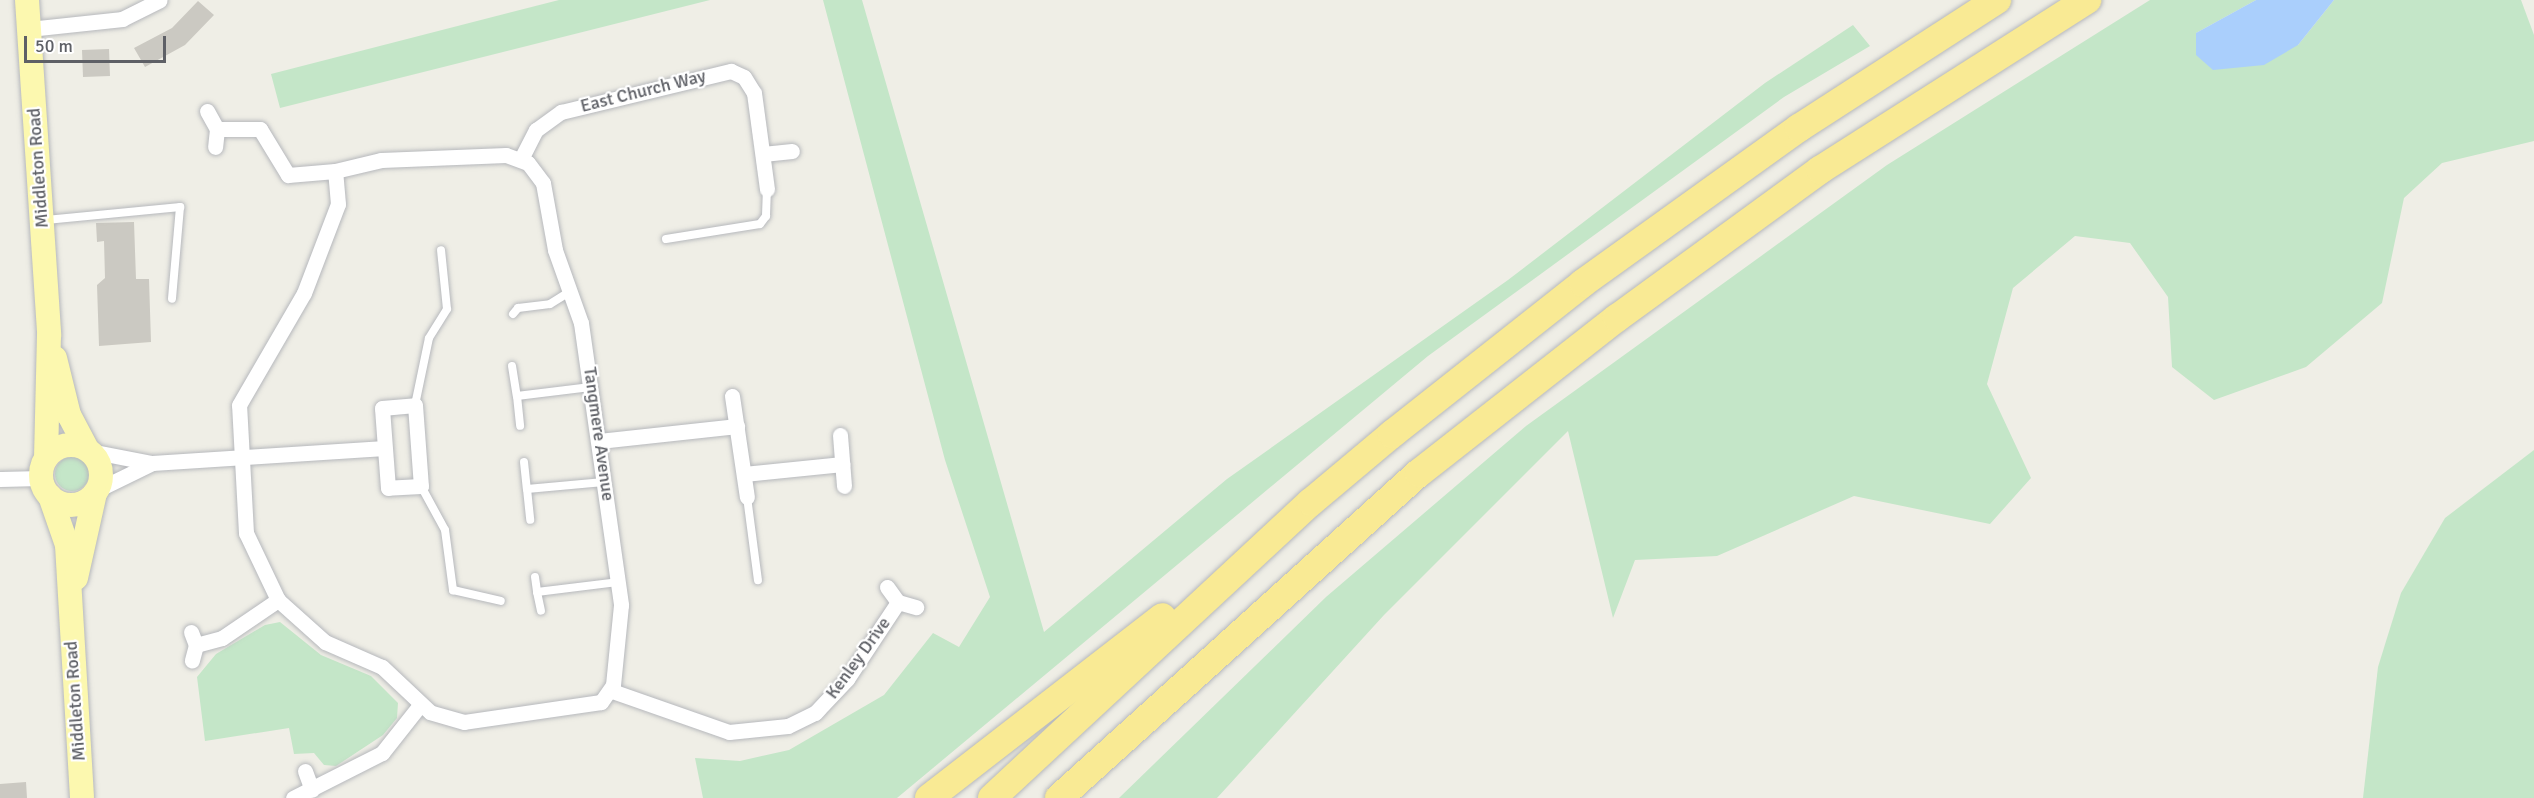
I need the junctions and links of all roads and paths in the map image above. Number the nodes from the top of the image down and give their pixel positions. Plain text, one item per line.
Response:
1 (27, 0) edge
2 (160, 0) edge
3 (1997, 0) edge
4 (2087, 0) edge
5 (29, 29) junction
6 (207, 111) dead end
7 (217, 129) junction
8 (215, 147) dead end
9 (792, 151) dead end
10 (763, 154) junction
11 (521, 159) junction
12 (335, 171) junction
13 (767, 189) joint
14 (41, 220) junction
15 (666, 238) dead end
16 (441, 250) dead end
17 (571, 291) junction
18 (172, 299) dead end
19 (513, 314) dead end
20 (49, 335) junction
21 (512, 366) dead end
22 (592, 387) junction
23 (517, 396) junction
24 (732, 396) dead end
25 (415, 405) junction
26 (520, 426) dead end
27 (737, 426) junction
28 (840, 435) dead end
29 (599, 441) junction
30 (385, 448) junction
31 (88, 450) junction
32 (242, 458) junction
33 (524, 462) dead end
34 (152, 464) junction
35 (843, 464) junction
36 (744, 474) junction
37 (46, 477) junction
38 (0, 479) edge
39 (606, 482) junction
40 (421, 486) junction
41 (844, 486) dead end
42 (527, 489) junction
43 (96, 491) junction
44 (747, 497) joint
45 (1311, 502) junction
46 (531, 520) dead end
47 (535, 577) dead end
48 (758, 580) dead end
49 (621, 582) junction
50 (886, 587) dead end
51 (537, 592) junction
52 (278, 600) junction
53 (501, 601) dead end
54 (898, 602) junction
55 (70, 603) junction
56 (916, 607) dead end
57 (541, 611) dead end
58 (1244, 627) junction
59 (193, 645) dead end
60 (612, 691) junction
61 (420, 705) junction
62 (305, 771) dead end
63 (312, 790) junction
64 (82, 798) edge
65 (293, 798) edge
66 (929, 798) edge
67 (992, 798) edge
68 (1059, 798) edge
69 (1082, 798) edge

1 - 5 main road, Middleton Road
2 - 5 street
3 - 45 highway
4 - 58 highway
5 - 14 main road, Middleton Road
6 - 7 street
7 - 8 street
7 - 12 street
9 - 10 street
10 - 11 street, East Church Way
10 - 13 street, East Church Way
11 - 12 street
11 - 17 street, Tangmere Avenue
12 - 32 street
13 - 15 lane
14 - 18 lane
14 - 20 main road, Middleton Road
16 - 25 lane
17 - 19 lane
17 - 22 street, Tangmere Avenue
20 - 31 main road, Middleton Road
20 - 37 main road, Middleton Road
21 - 23 lane
22 - 23 lane
22 - 29 street, Tangmere Avenue
23 - 26 lane
24 - 27 street
25 - 30 street
25 - 40 street
27 - 29 street
27 - 36 street
28 - 35 street
29 - 39 street, Tangmere Avenue
30 - 32 street
30 - 40 street
31 - 34 street
31 - 37 main road
31 - 43 main road
32 - 34 street
32 - 52 street
33 - 42 lane
34 - 43 street
35 - 36 street
35 - 41 street
36 - 44 street
37 - 38 street
37 - 43 main road
37 - 55 main road, Middleton Road
39 - 42 lane
39 - 49 street, Tangmere Avenue
40 - 53 lane
42 - 46 lane
43 - 55 main road, Middleton Road
44 - 48 lane
45 - 66 highway
45 - 67 highway
47 - 51 lane
49 - 51 lane
49 - 60 street, Tangmere Avenue
50 - 54 street, Kenley Drive
51 - 57 lane
52 - 59 street
52 - 61 street
54 - 56 street, Kenley Drive
54 - 60 street, Kenley Drive
55 - 64 main road, Middleton Road
58 - 68 highway
58 - 69 highway
60 - 61 street
61 - 63 street
62 - 63 street
63 - 65 street

